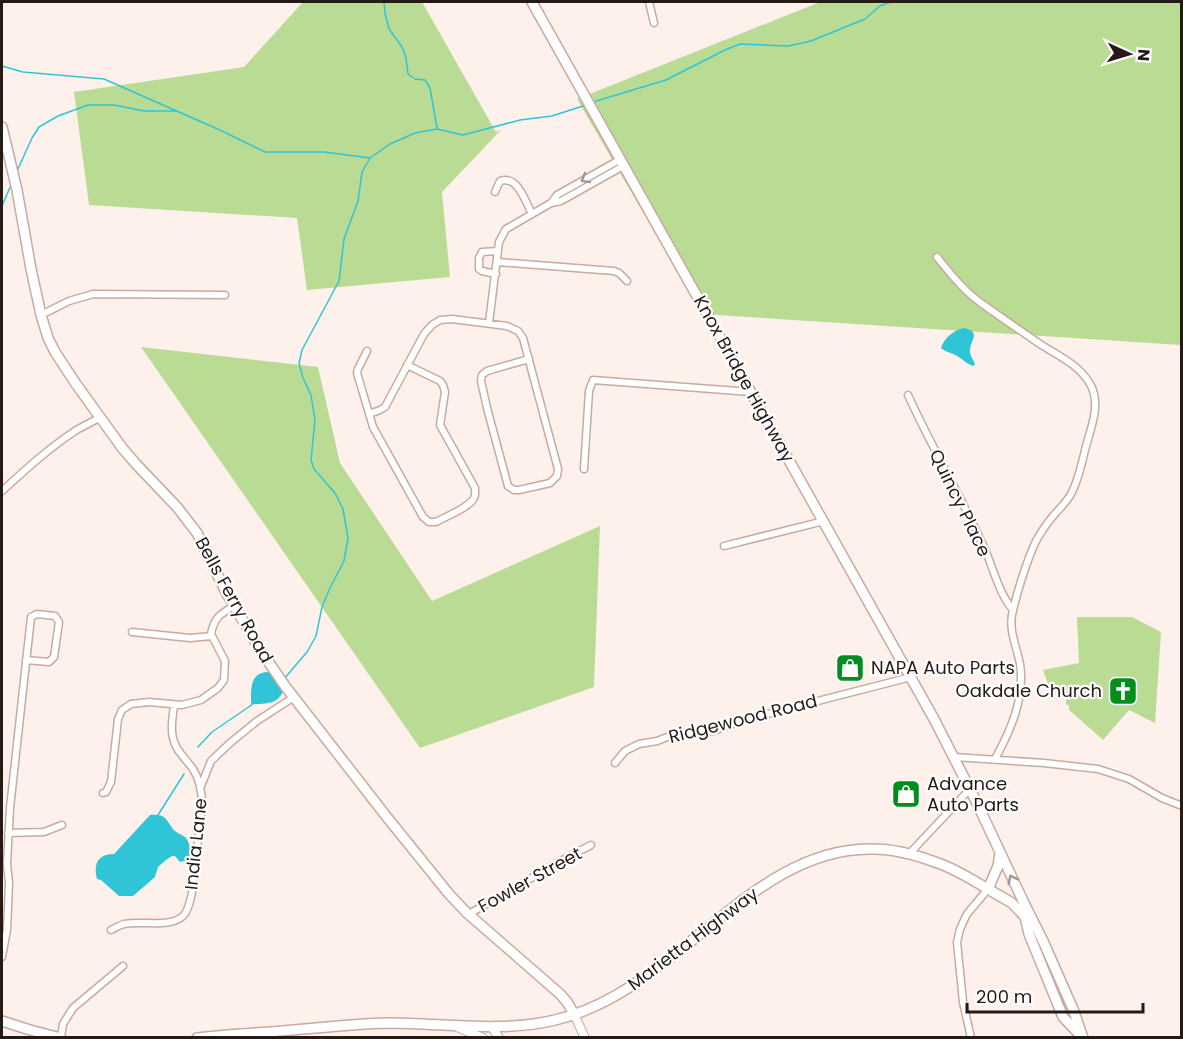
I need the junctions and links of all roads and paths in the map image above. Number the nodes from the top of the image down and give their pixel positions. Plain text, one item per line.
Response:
1 (649, 2) edge
2 (536, 3) edge
3 (654, 23) dead end
4 (2, 127) edge
5 (623, 162) junction
6 (495, 192) dead end
7 (532, 214) junction
8 (498, 251) junction
9 (937, 257) dead end
10 (497, 262) junction
11 (495, 273) junction
12 (627, 281) dead end
13 (225, 295) dead end
14 (40, 315) junction
15 (489, 322) junction
16 (367, 351) dead end
17 (529, 359) junction
18 (407, 365) junction
19 (751, 392) junction
20 (908, 396) dead end
21 (369, 414) junction
22 (101, 417) junction
23 (584, 469) dead end
24 (2, 489) edge
25 (824, 521) junction
26 (724, 546) dead end
27 (234, 606) junction
28 (1014, 610) junction
29 (132, 632) dead end
30 (212, 636) junction
31 (26, 660) junction
32 (912, 677) junction
33 (294, 697) junction
34 (174, 705) junction
35 (954, 757) junction
36 (995, 759) junction
37 (615, 763) dead end
38 (200, 786) junction
39 (970, 789) junction
40 (103, 793) dead end
41 (1182, 806) edge
42 (62, 825) dead end
43 (8, 833) junction
44 (591, 845) dead end
45 (1000, 853) junction
46 (909, 854) junction
47 (988, 889) junction
48 (469, 914) junction
49 (1026, 917) junction
50 (111, 930) dead end
51 (1044, 941) junction
52 (2, 957) edge
53 (123, 966) dead end
54 (574, 1014) junction
55 (2, 1021) edge
56 (453, 1025) junction
57 (492, 1027) junction
58 (272, 1035) edge
59 (47, 1036) edge
60 (61, 1037) edge
61 (1083, 1037) edge
62 (197, 1038) edge
63 (483, 1038) edge
64 (499, 1038) edge
65 (585, 1038) edge
66 (971, 1038) edge

1 - 3 street
2 - 5 main road, Knox Bridge Highway
4 - 14 main road, Bells Ferry Road
5 - 7 street
5 - 19 main road, Knox Bridge Highway
6 - 7 street
7 - 8 street
8 - 10 street
8 - 11 street
9 - 28 street
10 - 11 street
10 - 12 street
11 - 15 street
13 - 14 street
14 - 22 main road, Bells Ferry Road
15 - 17 street
15 - 18 street
16 - 21 street
17 - 17 street
18 - 21 street
18 - 21 street
19 - 23 street
19 - 25 main road, Knox Bridge Highway
20 - 28 street, Quincy Place
22 - 24 street
22 - 27 main road, Bells Ferry Road
25 - 26 street
25 - 32 main road, Knox Bridge Highway
27 - 30 street
27 - 33 main road, Bells Ferry Road
28 - 36 street
29 - 30 street
30 - 34 street
31 - 31 street
31 - 43 street
32 - 35 main road, Knox Bridge Highway
32 - 37 street, Ridgewood Road
33 - 38 street
33 - 48 main road, Bells Ferry Road
34 - 38 street, India Lane
34 - 40 street
35 - 36 street
35 - 39 main road, Marietta Highway
36 - 41 street
38 - 50 street, India Lane
39 - 45 main road, Marietta Highway
39 - 46 street
42 - 43 street
43 - 52 street
44 - 48 street, Fowler Street
45 - 47 main road
51 -> 45 main road, Marietta Highway
46 - 47 main road, Marietta Highway
46 - 54 main road, Marietta Highway
47 - 49 main road, Marietta Highway
47 - 66 street
48 - 54 main road, Bells Ferry Road
49 - 51 main road, Marietta Highway
49 - 61 main road, Marietta Highway
51 - 61 main road, Marietta Highway
53 - 60 street
54 - 57 main road, Marietta Highway
54 - 65 street
55 - 59 main road
56 - 57 main road, Marietta Highway
56 - 58 main road, Marietta Highway
56 - 63 street
57 - 64 street
58 - 62 main road, Marietta Highway
59 - 60 main road

